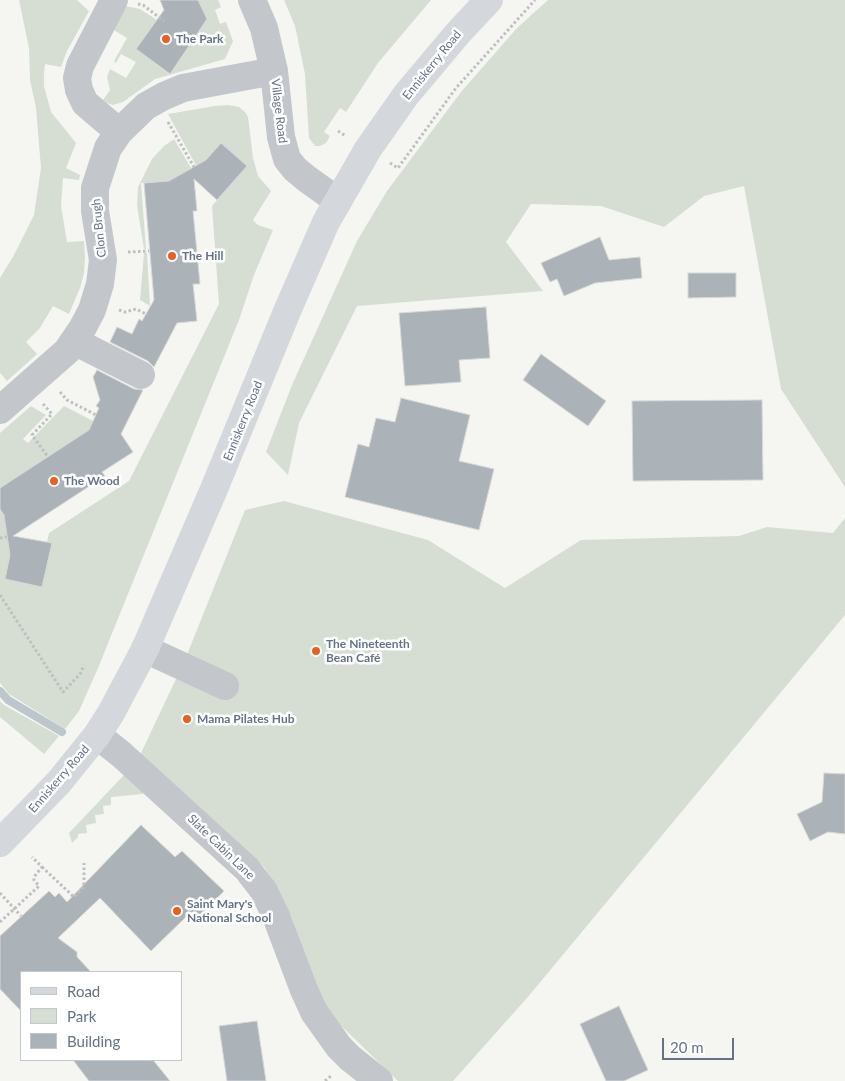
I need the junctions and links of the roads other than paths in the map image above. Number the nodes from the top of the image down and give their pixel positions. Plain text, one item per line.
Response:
1 (114, 0) edge
2 (252, 0) edge
3 (489, 0) edge
4 (274, 71) junction
5 (119, 132) junction
6 (338, 201) junction
7 (74, 341) junction
8 (141, 375) dead end
9 (0, 410) edge
10 (145, 649) junction
11 (224, 686) dead end
12 (96, 735) junction
13 (0, 843) edge
14 (379, 1081) edge

1 - 5 street
2 - 4 street, Village Road
3 - 6 main road, Enniskerry Road
4 - 5 street, Clon Brugh
4 - 6 street, Village Road
5 - 7 street, Clon Brugh
6 - 10 main road, Enniskerry Road
7 - 8 street
7 - 9 street, Clon Brugh
10 - 11 street
10 - 12 main road, Enniskerry Road
12 - 13 main road, Enniskerry Road
12 - 14 street, Slate Cabin Lane

